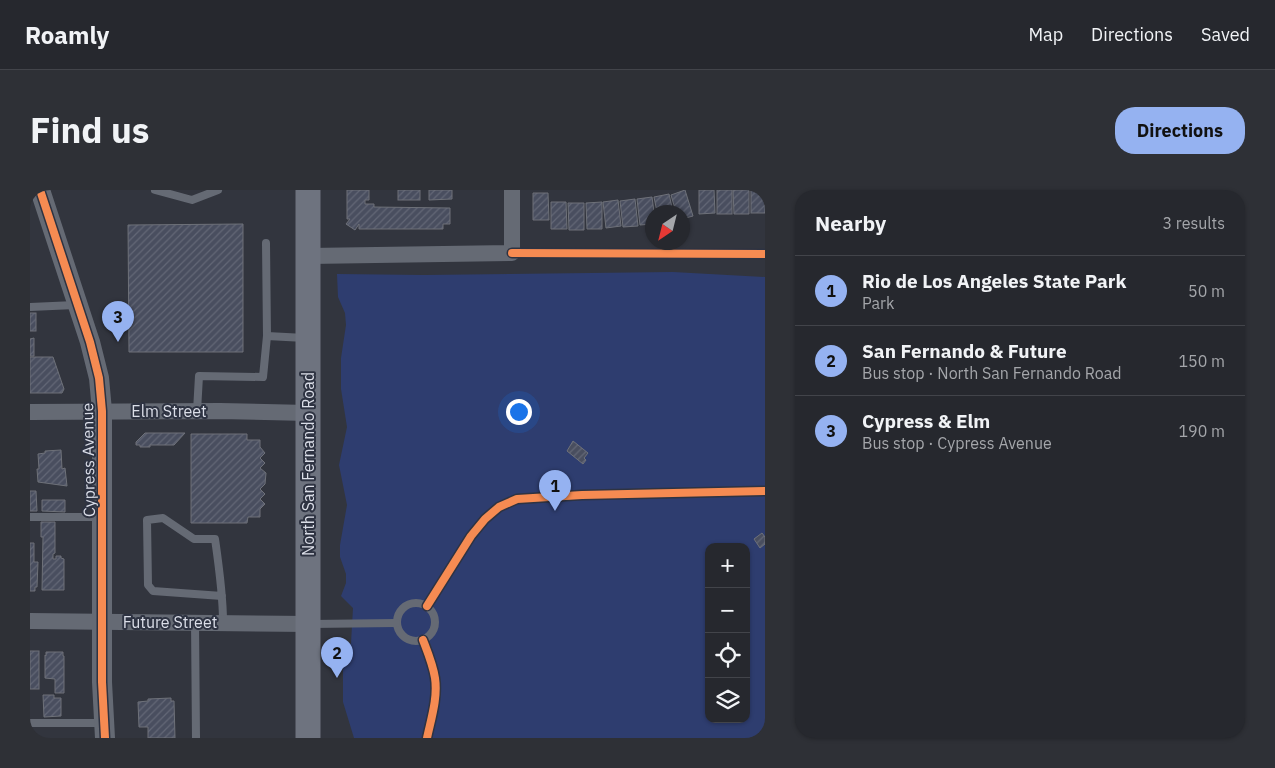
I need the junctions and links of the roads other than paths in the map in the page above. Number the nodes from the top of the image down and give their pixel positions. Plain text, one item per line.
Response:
1 (155, 190) edge
2 (218, 190) edge
3 (308, 190) edge
4 (512, 190) edge
5 (37, 193) edge
6 (266, 242) dead end
7 (512, 253) junction
8 (765, 254) edge
9 (309, 256) junction
10 (77, 304) junction
11 (30, 307) edge
12 (267, 336) junction
13 (307, 338) junction
14 (102, 411) junction
15 (197, 411) junction
16 (30, 412) edge
17 (308, 413) junction
18 (765, 491) edge
19 (30, 517) edge
20 (103, 517) junction
21 (222, 596) junction
22 (427, 606) junction
23 (30, 621) edge
24 (195, 621) junction
25 (103, 622) junction
26 (223, 622) junction
27 (396, 623) junction
28 (309, 624) junction
29 (423, 640) junction
30 (30, 723) edge
31 (105, 730) edge
32 (196, 738) edge
33 (308, 738) edge
34 (427, 738) edge

1 - 2 lane
3 - 9 main road, North San Fernando Road
4 - 7 street
5 - 10 street, Cypress Avenue
6 - 12 lane
7 - 8 lane
7 - 9 street
9 - 13 main road, North San Fernando Road
10 - 11 lane
10 - 14 street, Cypress Avenue
12 - 13 lane
12 - 15 lane
13 - 17 main road, North San Fernando Road
14 - 15 street, Elm Street
14 - 16 street, Elm Street
14 - 20 street, Cypress Avenue
15 - 17 street, Elm Street
17 - 28 main road, North San Fernando Road
18 - 22 lane
19 - 20 lane
20 - 25 street, Cypress Avenue
21 - 21 lane
21 - 26 lane
22 - 27 lane
22 - 29 lane
23 - 25 street, Future Street
24 - 25 street, Future Street
24 - 26 street, Future Street
24 - 32 lane
25 - 31 street, Cypress Avenue
26 - 28 street, Future Street
27 - 28 lane
27 - 29 lane
28 - 33 main road, North San Fernando Road
29 - 34 lane
30 - 31 lane

